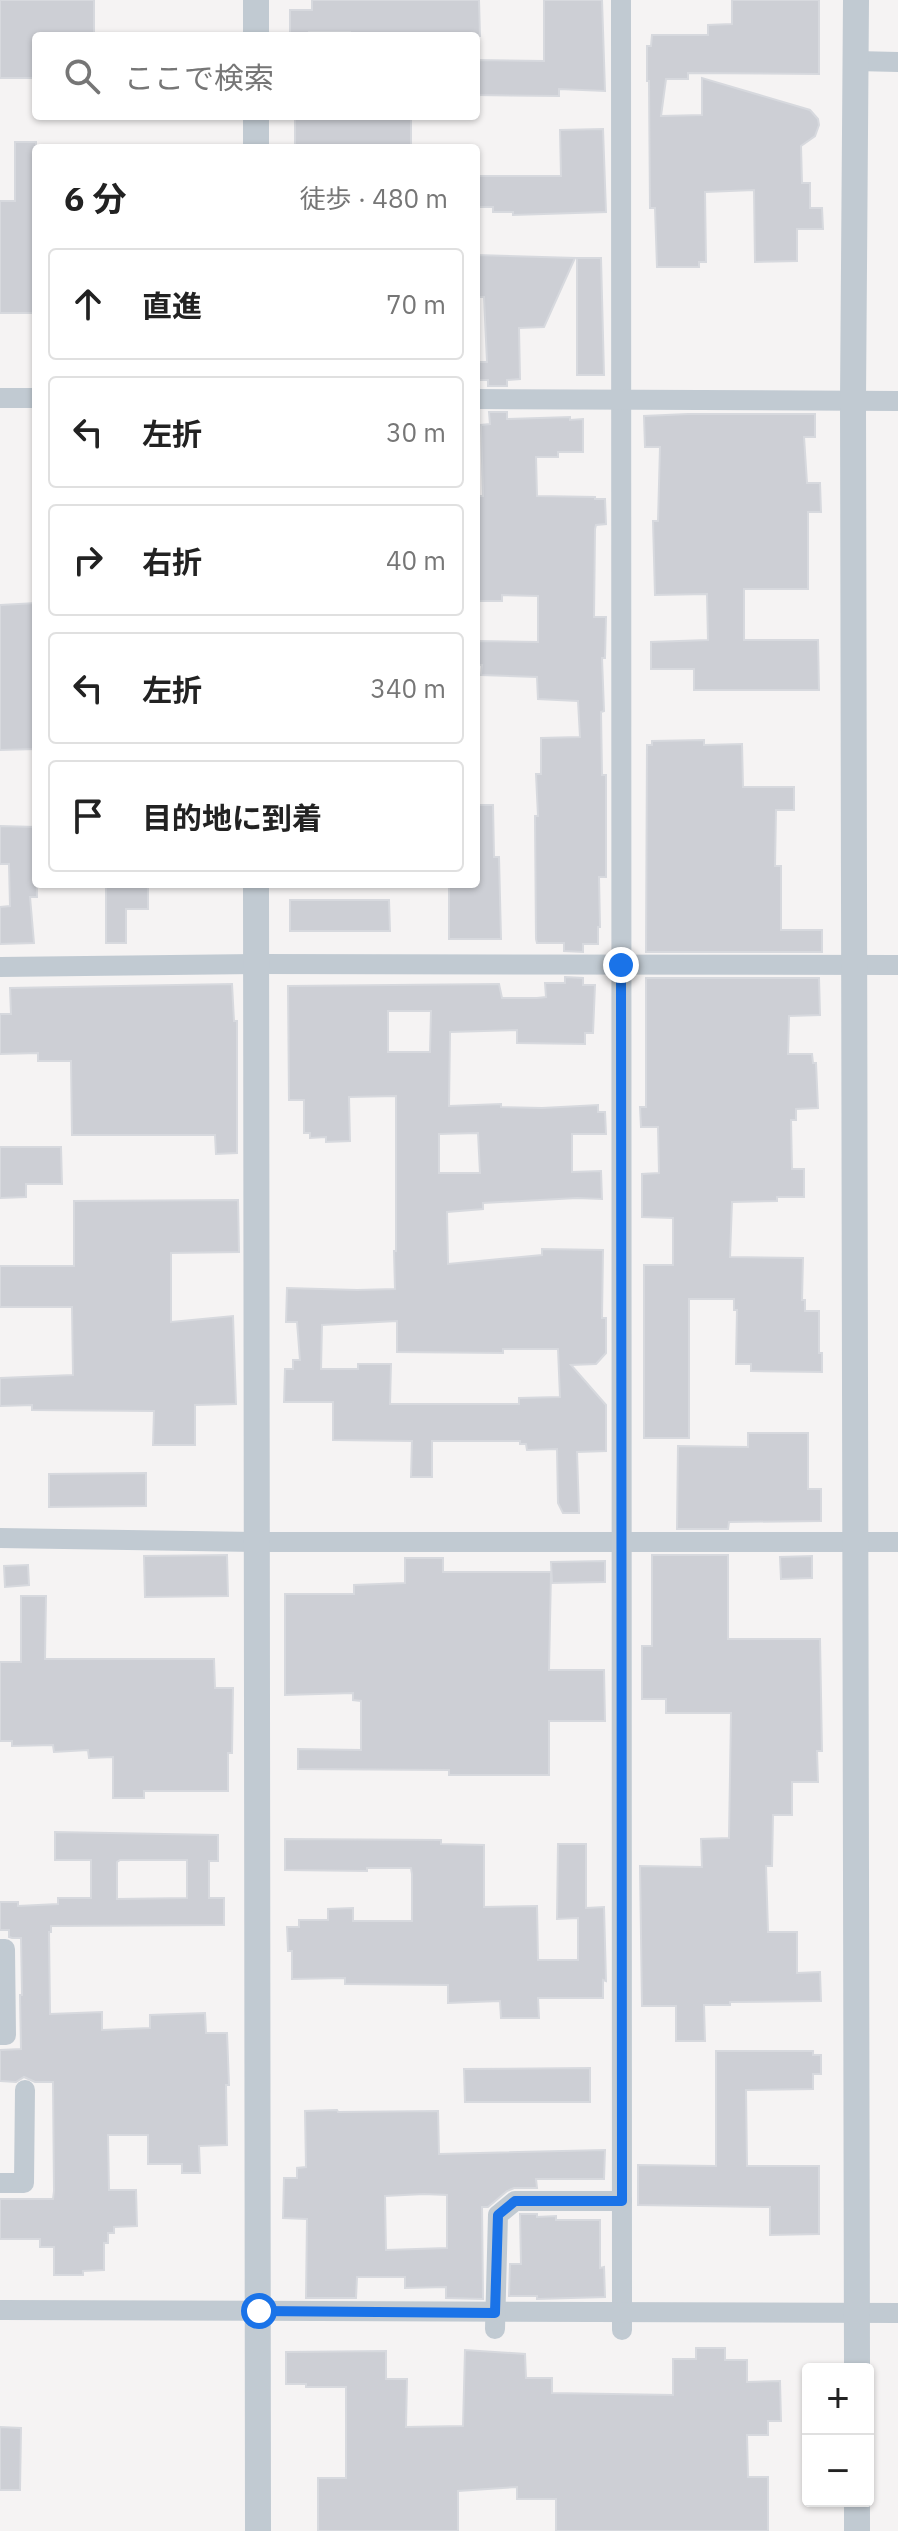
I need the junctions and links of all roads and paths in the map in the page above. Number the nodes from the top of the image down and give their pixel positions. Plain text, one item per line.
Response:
1 (256, 0) edge
2 (621, 0) edge
3 (856, 0) edge
4 (256, 32) edge
5 (856, 61) junction
6 (898, 62) edge
7 (256, 120) edge
8 (256, 144) edge
9 (0, 398) edge
10 (32, 398) edge
11 (480, 399) edge
12 (621, 399) junction
13 (853, 400) junction
14 (898, 401) edge
15 (256, 888) edge
16 (256, 964) junction
17 (621, 965) junction
18 (856, 965) junction
19 (898, 965) edge
20 (0, 967) edge
21 (0, 1538) edge
22 (855, 1541) junction
23 (255, 1542) junction
24 (898, 1542) edge
25 (621, 1543) junction
26 (0, 1949) edge
27 (0, 2035) edge
28 (25, 2090) dead end
29 (0, 2183) edge
30 (622, 2201) junction
31 (0, 2310) edge
32 (259, 2311) junction
33 (857, 2313) junction
34 (898, 2313) edge
35 (495, 2321) junction
36 (622, 2322) junction
37 (857, 2363) edge
38 (857, 2507) edge
39 (258, 2531) edge
40 (857, 2531) edge

1 - 4 street
2 - 12 street
3 - 5 street
5 - 6 street
5 - 13 street
7 - 8 street
9 - 10 street
11 - 12 street
12 - 13 street
12 - 17 street
13 - 14 street
13 - 18 street
15 - 16 street
16 - 17 street
16 - 20 street
16 - 23 street
17 - 18 street
17 - 25 street
18 - 19 street
18 - 22 street
21 - 23 street
22 - 24 street
22 - 25 street
22 - 33 street
23 - 25 street
23 - 32 street
25 - 30 street
26 - 27 street
28 - 29 street
30 - 35 street
30 - 36 street
31 - 32 street
32 - 35 street
32 - 39 street
33 - 34 street
33 - 36 street
33 - 37 street
35 - 36 street
38 - 40 street

